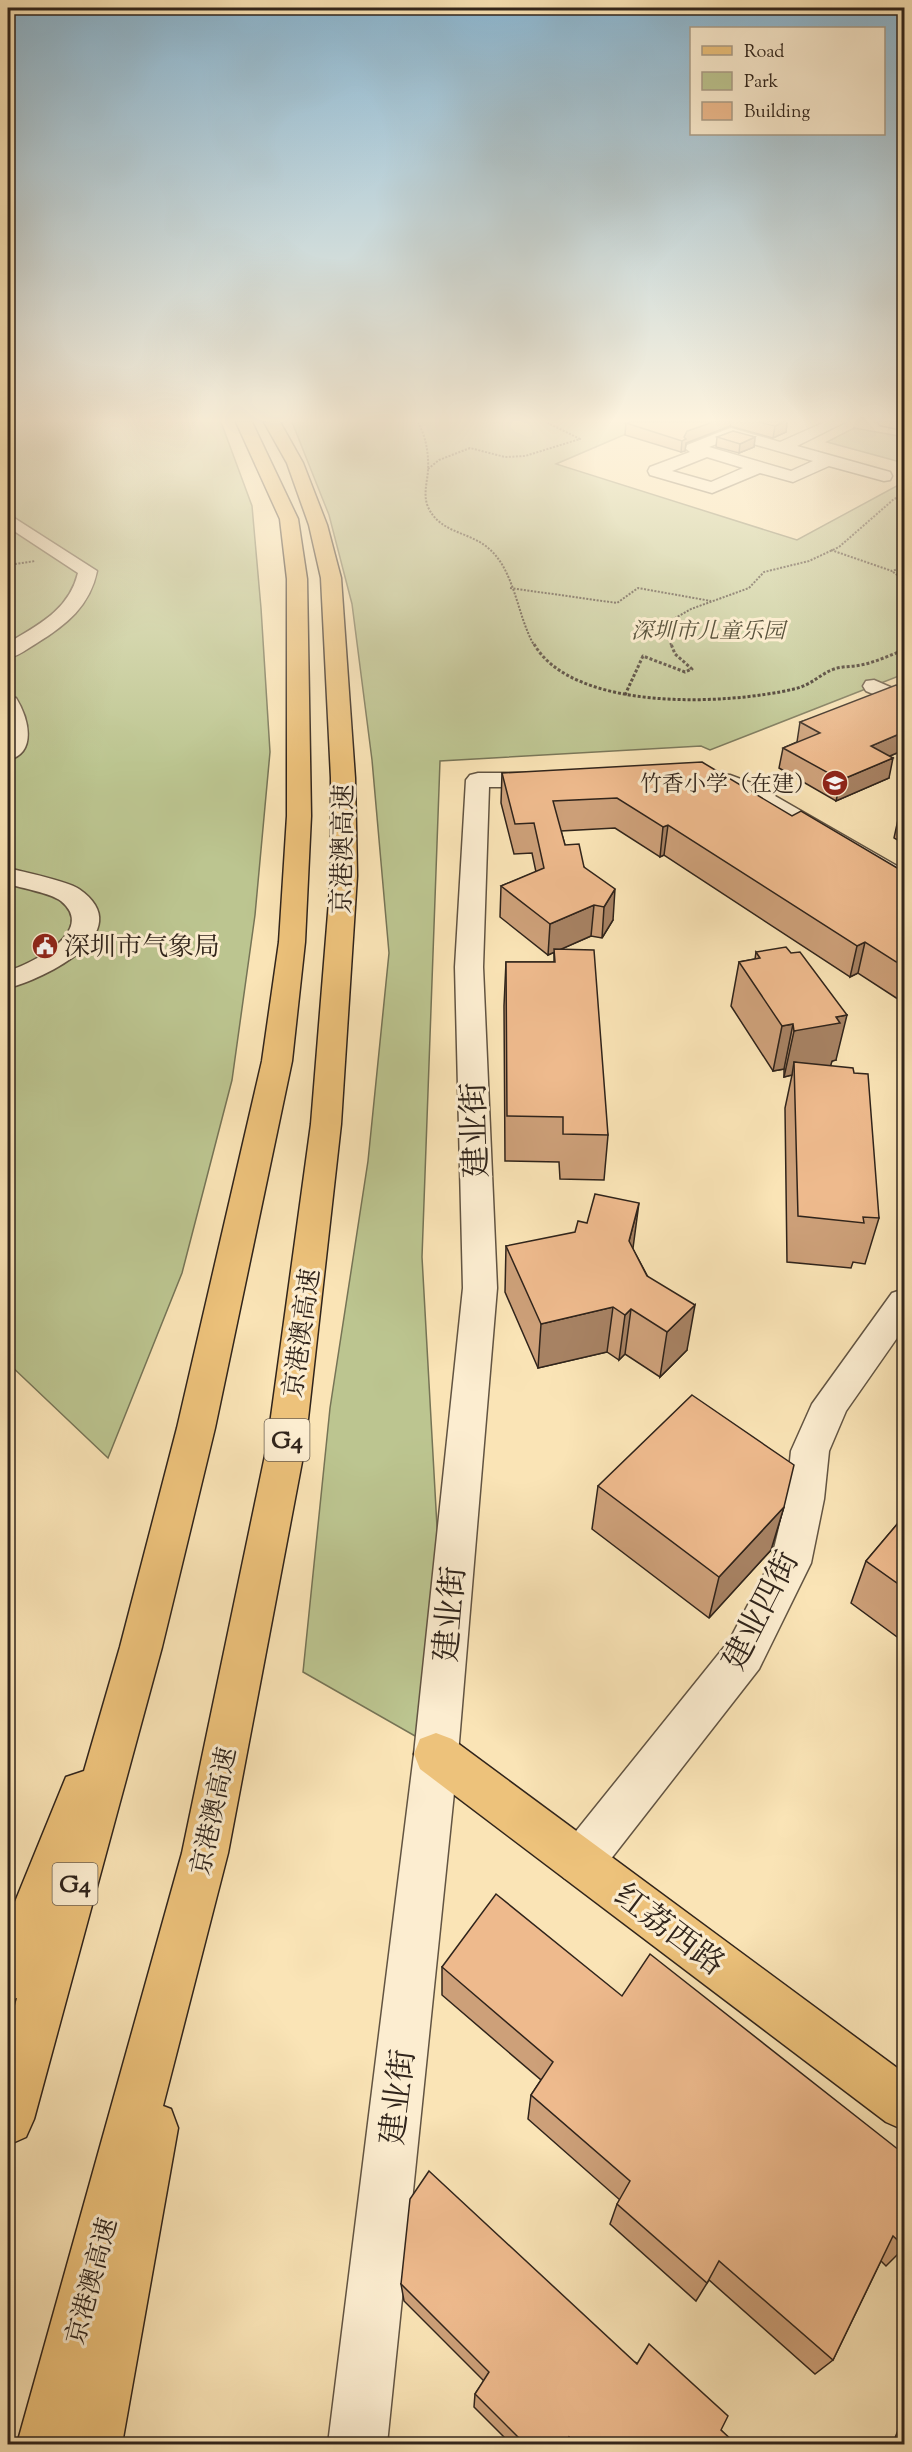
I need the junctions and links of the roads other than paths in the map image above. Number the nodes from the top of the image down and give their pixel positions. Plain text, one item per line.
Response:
1 (35, 536) edge
2 (291, 536) edge
3 (321, 536) edge
4 (8, 652) edge
5 (874, 686) dead end
6 (904, 701) edge
7 (8, 703) edge
8 (8, 753) edge
9 (570, 780) edge
10 (684, 780) edge
11 (8, 876) edge
12 (904, 880) edge
13 (8, 980) edge
14 (904, 1302) edge
15 (141, 1647) junction
16 (436, 1754) junction
17 (205, 1853) junction
18 (580, 1862) junction
19 (8, 1977) edge
20 (904, 2104) edge
21 (8, 2119) edge
22 (46, 2445) edge
23 (92, 2445) edge
24 (357, 2445) edge

1 - 4 street
2 - 15 main road, 京港澳高速 / G4
3 - 17 main road, 京港澳高速 / G4
5 - 6 street
7 - 8 street
9 - 16 street, 建业街
10 - 12 street
11 - 13 street
14 - 18 street, 建业四街
15 - 19 main road
15 - 21 main road, 京港澳高速 / G4
16 - 18 main road, 红荔西路
16 - 24 street, 建业街
17 - 22 main road, 京港澳高速 / G4
17 - 23 main road
18 - 20 main road, 红荔西路

